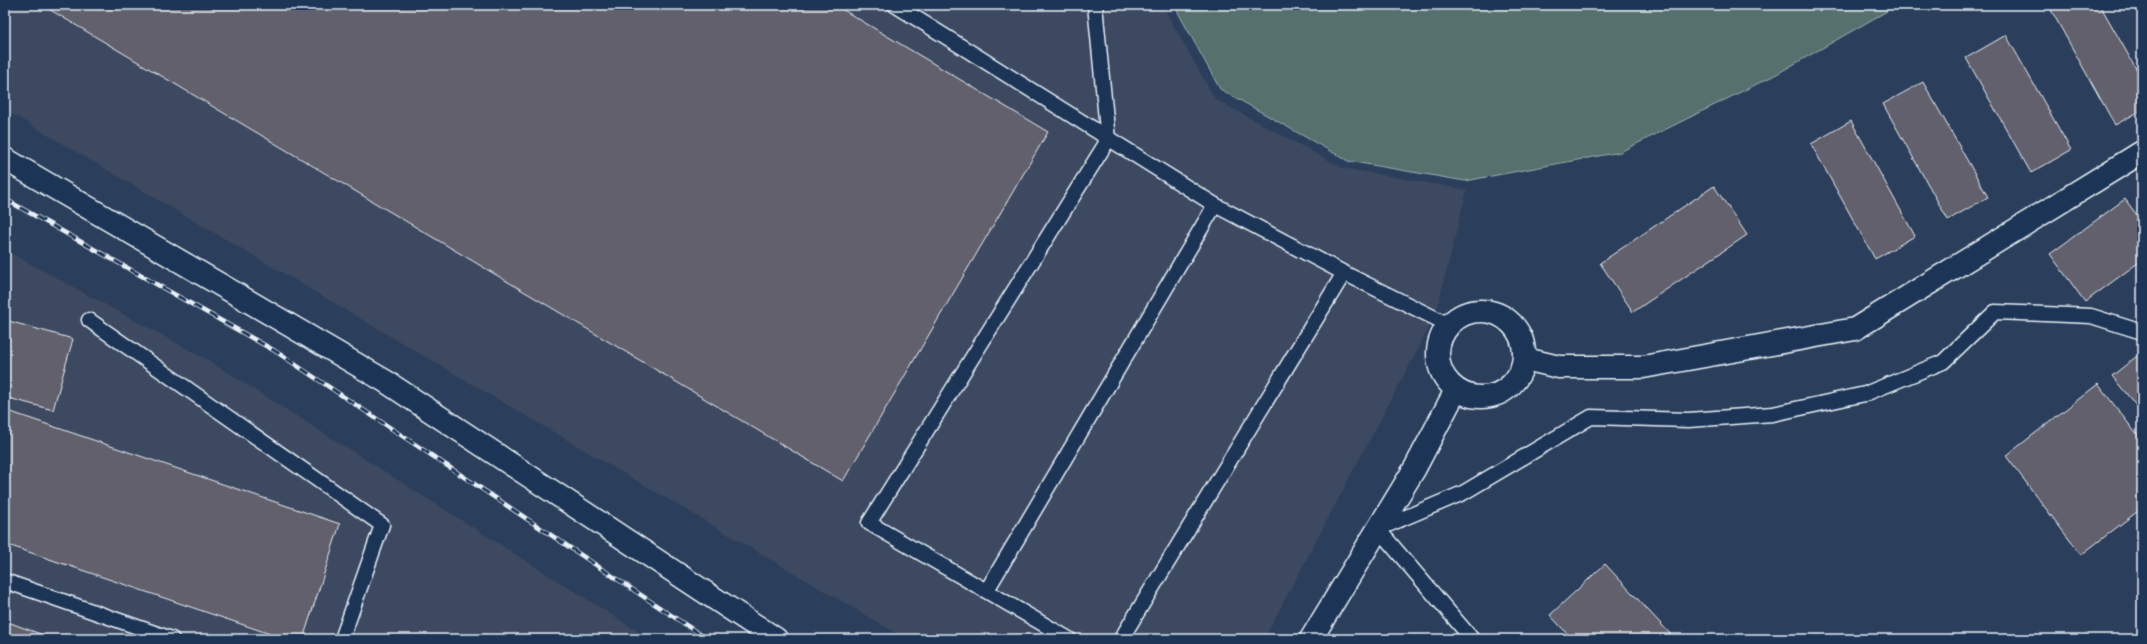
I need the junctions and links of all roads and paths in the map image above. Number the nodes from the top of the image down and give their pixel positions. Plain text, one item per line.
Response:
1 (895, 5) edge
2 (1095, 5) edge
3 (1108, 140) junction
4 (2142, 152) edge
5 (5, 159) edge
6 (1215, 205) junction
7 (1344, 273) junction
8 (88, 320) dead end
9 (1449, 325) junction
10 (2142, 332) edge
11 (1525, 359) junction
12 (1456, 390) junction
13 (1378, 529) junction
14 (5, 581) edge
15 (986, 590) junction
16 (172, 639) edge
17 (342, 639) edge
18 (776, 639) edge
19 (1069, 639) edge
20 (1121, 639) edge
21 (1311, 639) edge
22 (1472, 639) edge

1 - 3 lane
2 - 3 lane
3 - 6 lane
3 - 15 lane
4 - 11 street
5 - 18 street
6 - 7 lane
6 - 15 lane
7 - 9 lane
7 - 20 lane
8 - 17 lane
9 - 11 street
9 - 12 street
10 - 13 lane
11 - 12 street
12 - 13 street
13 - 21 street
13 - 22 lane
14 - 16 lane
15 - 19 lane

